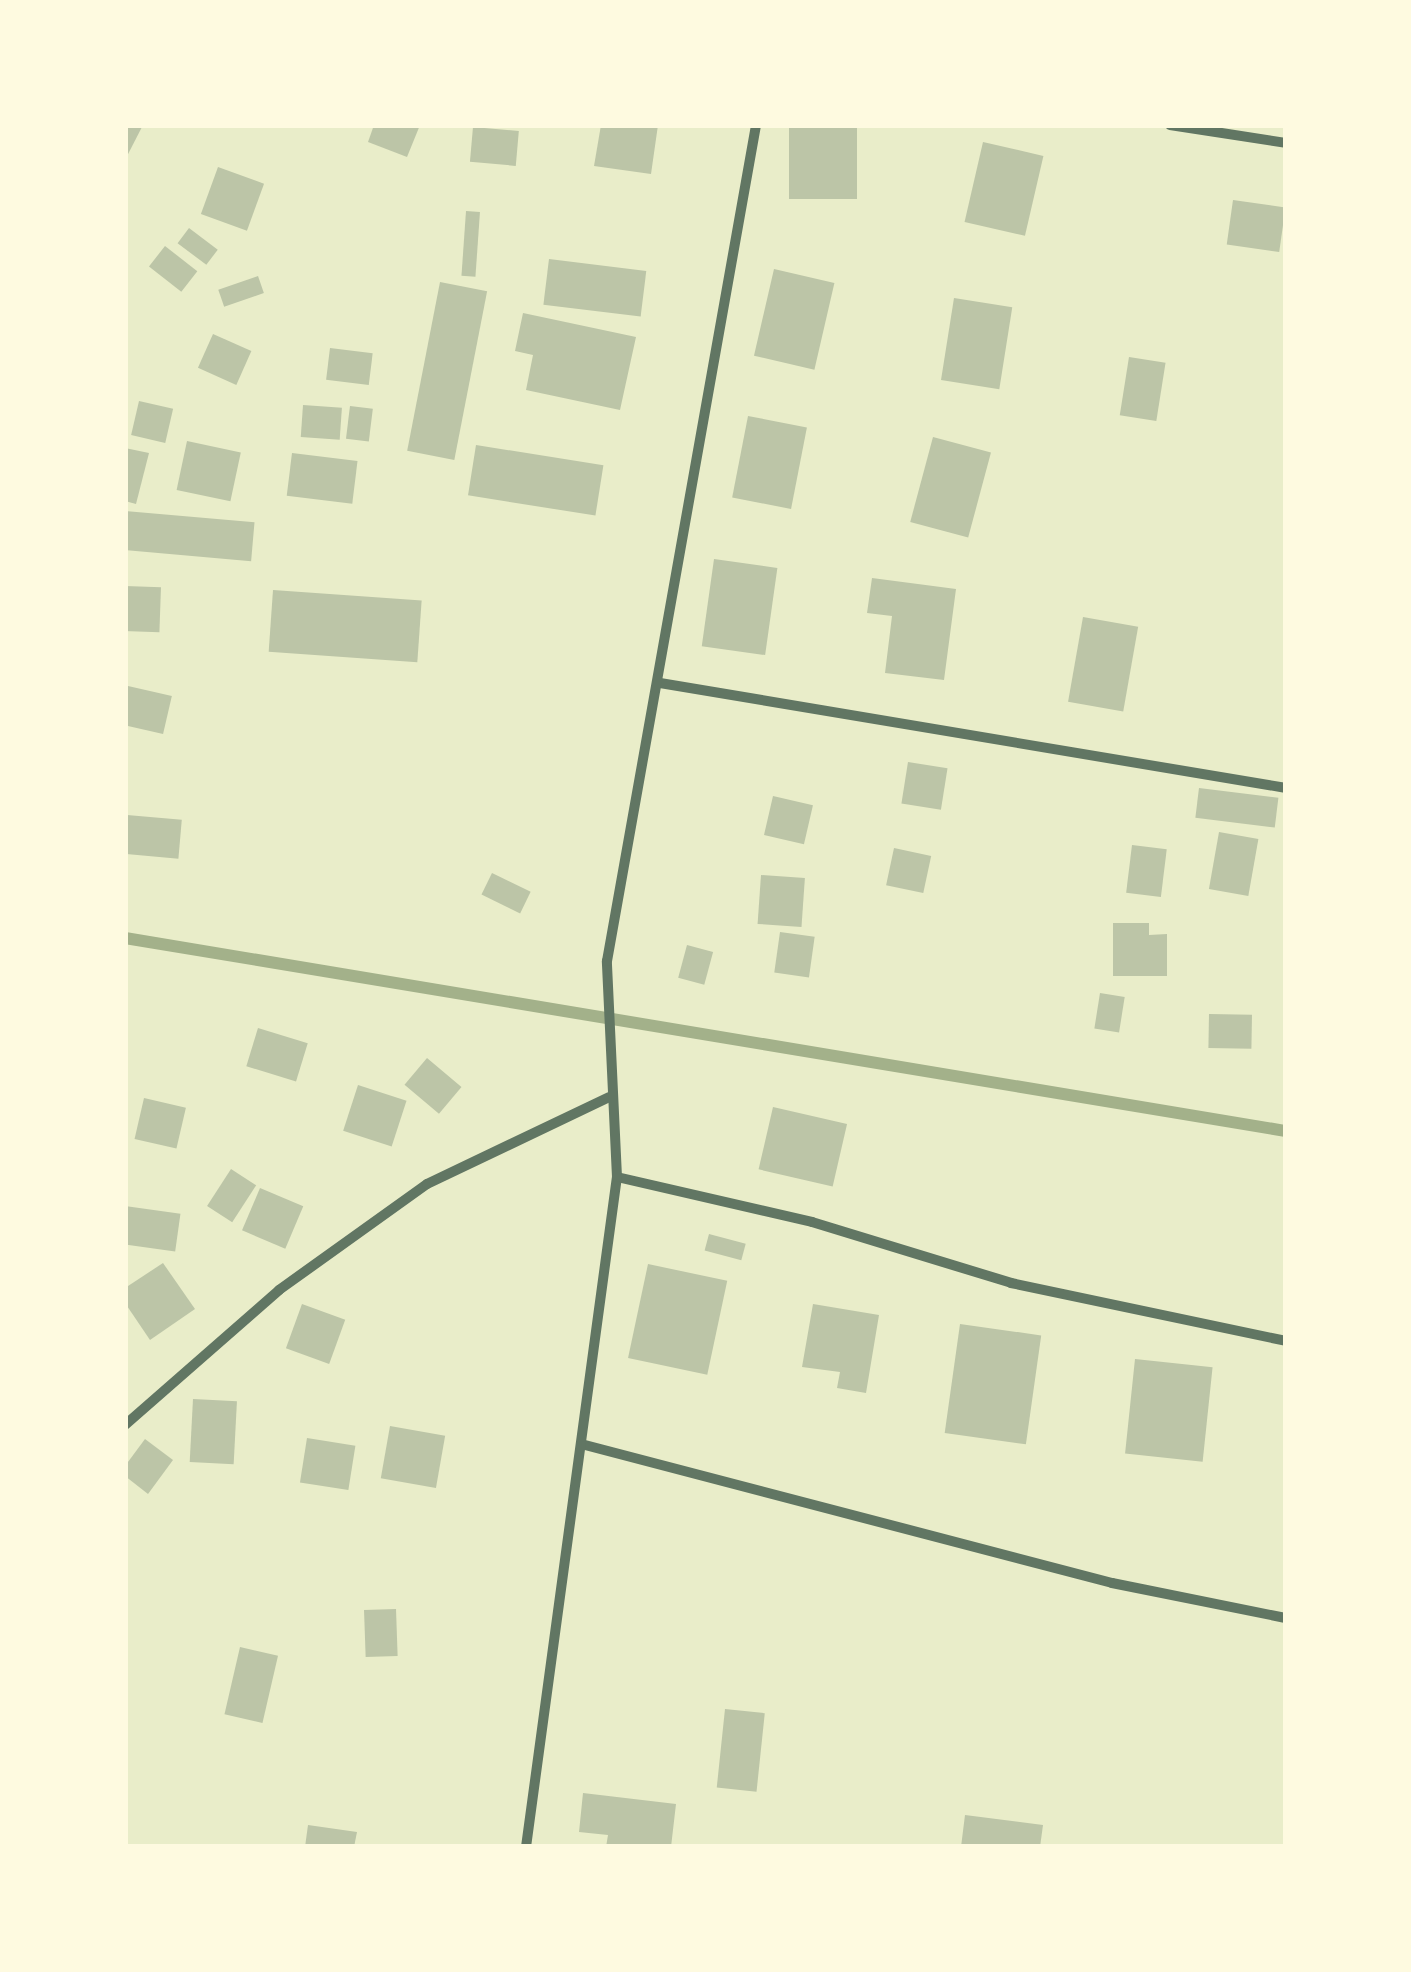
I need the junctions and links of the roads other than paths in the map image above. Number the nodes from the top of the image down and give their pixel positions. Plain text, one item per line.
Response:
1 (756, 125) edge
2 (1170, 125) edge
3 (1286, 143) edge
4 (660, 684) junction
5 (1286, 788) edge
6 (609, 1097) junction
7 (617, 1177) junction
8 (1286, 1341) edge
9 (125, 1425) edge
10 (586, 1445) junction
11 (1286, 1618) edge
12 (526, 1847) edge

1 - 4 street
2 - 3 street
4 - 5 street
4 - 6 street
6 - 7 street
6 - 9 street
7 - 8 street
7 - 10 street
10 - 11 street
10 - 12 street

